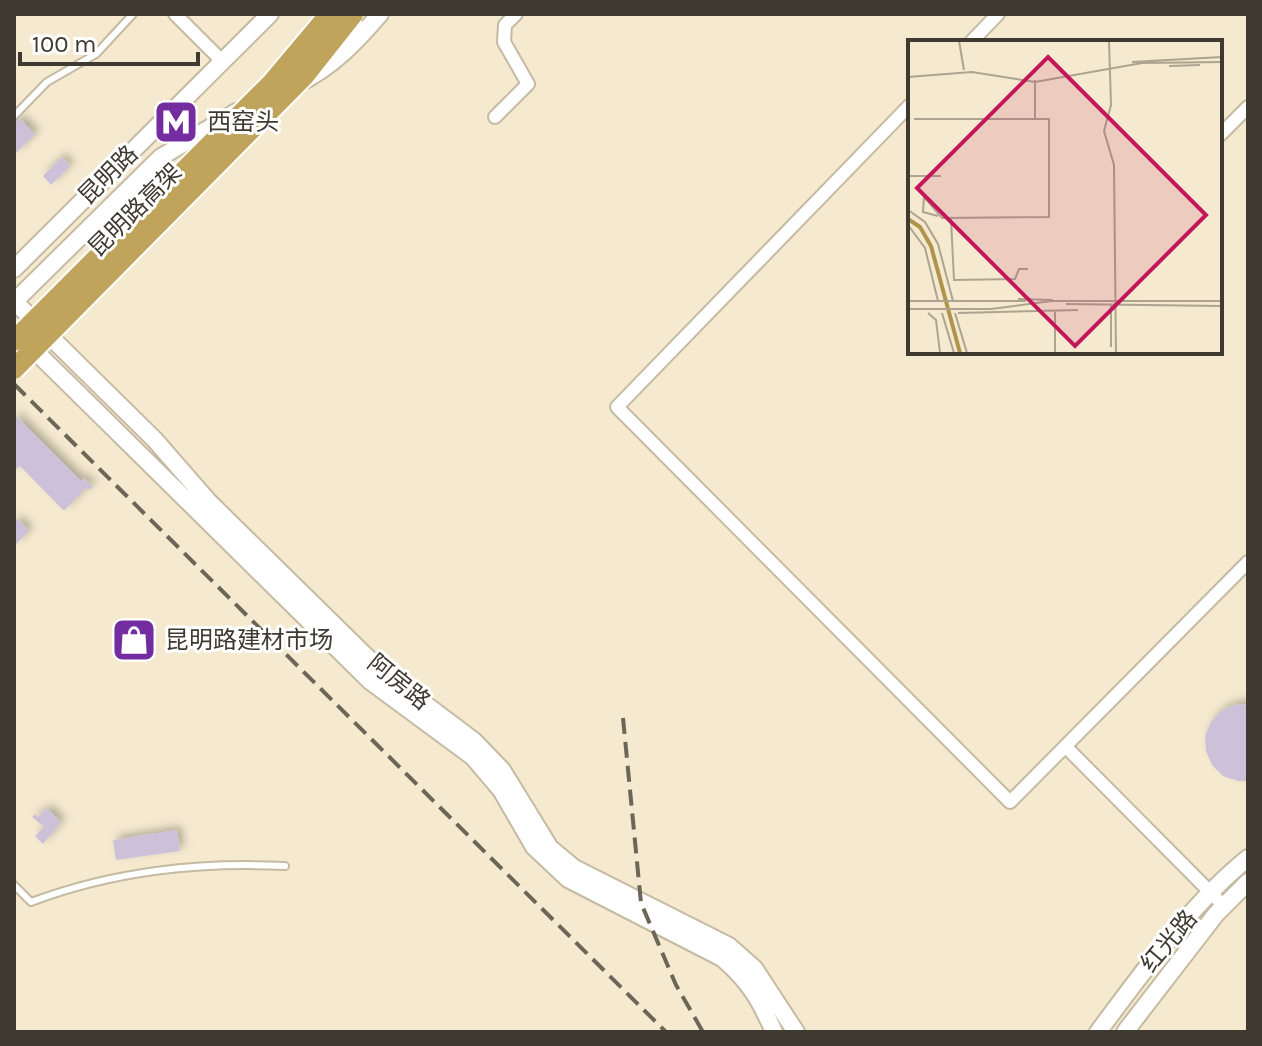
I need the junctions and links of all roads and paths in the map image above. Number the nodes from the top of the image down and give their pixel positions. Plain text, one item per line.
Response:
1 (133, 14) edge
2 (175, 14) edge
3 (270, 14) edge
4 (330, 14) edge
5 (343, 14) edge
6 (353, 14) edge
7 (380, 14) edge
8 (516, 14) edge
9 (998, 14) edge
10 (973, 40) edge
11 (222, 61) junction
12 (908, 107) edge
13 (1248, 107) edge
14 (239, 110) junction
15 (14, 116) edge
16 (495, 117) dead end
17 (1222, 133) edge
18 (14, 269) edge
19 (14, 301) edge
20 (14, 330) edge
21 (14, 341) edge
22 (14, 369) edge
23 (1248, 562) edge
24 (1066, 747) junction
25 (1248, 858) edge
26 (285, 866) dead end
27 (1248, 882) edge
28 (14, 885) edge
29 (1210, 893) junction
30 (1224, 906) junction
31 (774, 1032) edge
32 (796, 1032) edge
33 (1098, 1032) edge
34 (1125, 1032) edge

1 - 15 lane
2 - 11 street
3 - 11 main road, 昆明路
4 - 21 highway, 昆明路高架, bridge
5 - 14 main road, 昆明路
6 - 22 highway, 昆明路高架, bridge
7 - 14 main road
8 - 16 street
9 - 10 street
11 - 18 main road, 昆明路
12 - 24 street
13 - 17 street
14 - 19 main road, 昆明路
19 - 32 main road, 阿房路
20 - 31 main road, 阿房路
23 - 24 street
24 - 29 street
25 - 29 main road, 红光路
26 - 28 lane
27 - 30 main road, 红光路
29 - 30 street
29 - 33 main road, 红光路
30 - 34 main road, 红光路

